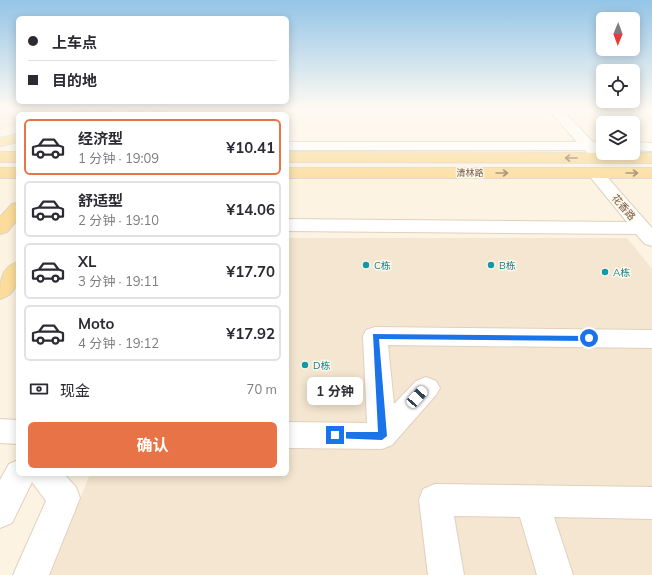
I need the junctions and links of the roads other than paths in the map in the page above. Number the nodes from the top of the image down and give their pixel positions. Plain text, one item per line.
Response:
1 (578, 135) edge
2 (16, 138) edge
3 (0, 142) edge
4 (640, 146) edge
5 (652, 146) edge
6 (289, 147) edge
7 (289, 147) edge
8 (596, 155) edge
9 (596, 156) edge
10 (596, 156) edge
11 (596, 156) edge
12 (0, 157) edge
13 (16, 157) edge
14 (289, 157) edge
15 (473, 158) junction
16 (640, 158) edge
17 (652, 158) edge
18 (600, 160) edge
19 (610, 160) edge
20 (352, 165) junction
21 (0, 173) edge
22 (16, 173) edge
23 (289, 173) edge
24 (421, 173) junction
25 (652, 173) edge
26 (289, 183) edge
27 (16, 210) edge
28 (289, 226) edge
29 (0, 228) edge
30 (647, 234) edge
31 (16, 271) edge
32 (16, 288) edge
33 (0, 292) edge
34 (0, 300) edge
35 (651, 339) edge
36 (580, 354) dead end
37 (426, 388) dead end
38 (0, 431) edge
39 (16, 432) edge
40 (289, 435) edge
41 (382, 436) junction
42 (19, 476) edge
43 (47, 476) edge
44 (532, 501) junction
45 (652, 503) edge
46 (0, 512) edge
47 (31, 575) edge
48 (446, 575) edge
49 (555, 575) edge

1 - 8 street, 花香路
2 - 3 main road
4 - 5 street
6 - 9 street
7 - 20 main road
10 -> 15 main road, 清林路
24 -> 11 main road, 清林路
12 - 13 main road
14 - 20 main road, 清林路
15 - 20 main road, 清林路
15 - 24 main road
16 - 17 main road, 清林路
18 - 30 street, 花香路
19 -> 25 main road, 清林路
20 - 23 main road, 清林路
20 - 24 main road, 清林路
20 - 26 main road
21 - 22 main road
27 - 29 main road
28 - 30 street
31 - 33 main road
32 - 34 main road
35 - 36 street
35 - 41 street
37 - 41 street
38 - 39 street
40 - 41 street
42 - 46 street
43 - 47 street
44 - 45 street
44 - 48 street
44 - 49 street

